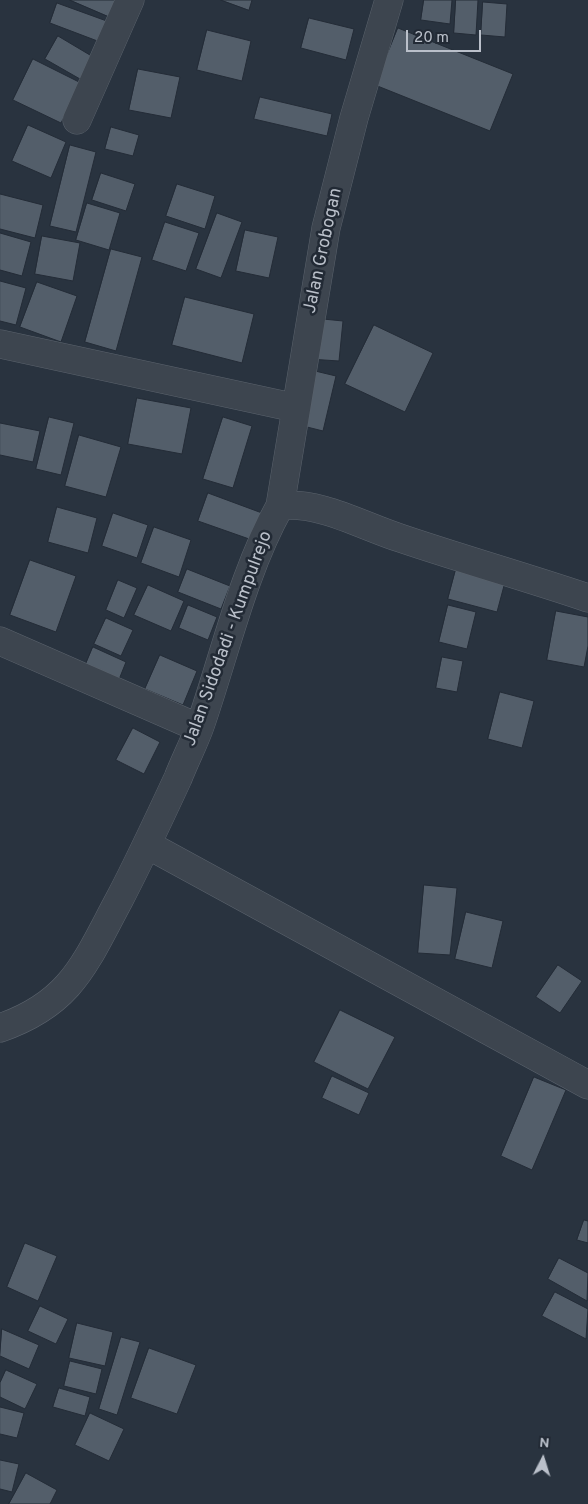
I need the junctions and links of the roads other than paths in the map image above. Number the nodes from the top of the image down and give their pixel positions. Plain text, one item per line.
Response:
1 (130, 0) edge
2 (389, 0) edge
3 (77, 120) dead end
4 (0, 344) edge
5 (296, 408) junction
6 (280, 506) junction
7 (588, 598) edge
8 (0, 641) edge
9 (200, 728) junction
10 (148, 845) junction
11 (0, 1028) edge
12 (588, 1085) edge

1 - 3 street
2 - 5 street, Jalan Grobogan
4 - 5 street
5 - 6 street, Jalan Grobogan
6 - 7 street
6 - 9 street, Jalan Sidodadi - Kumpulrejo
8 - 9 street
9 - 10 street, Jalan Sidodadi - Kumpulrejo
10 - 11 street, Jalan Sidodadi - Kumpulrejo
10 - 12 street

